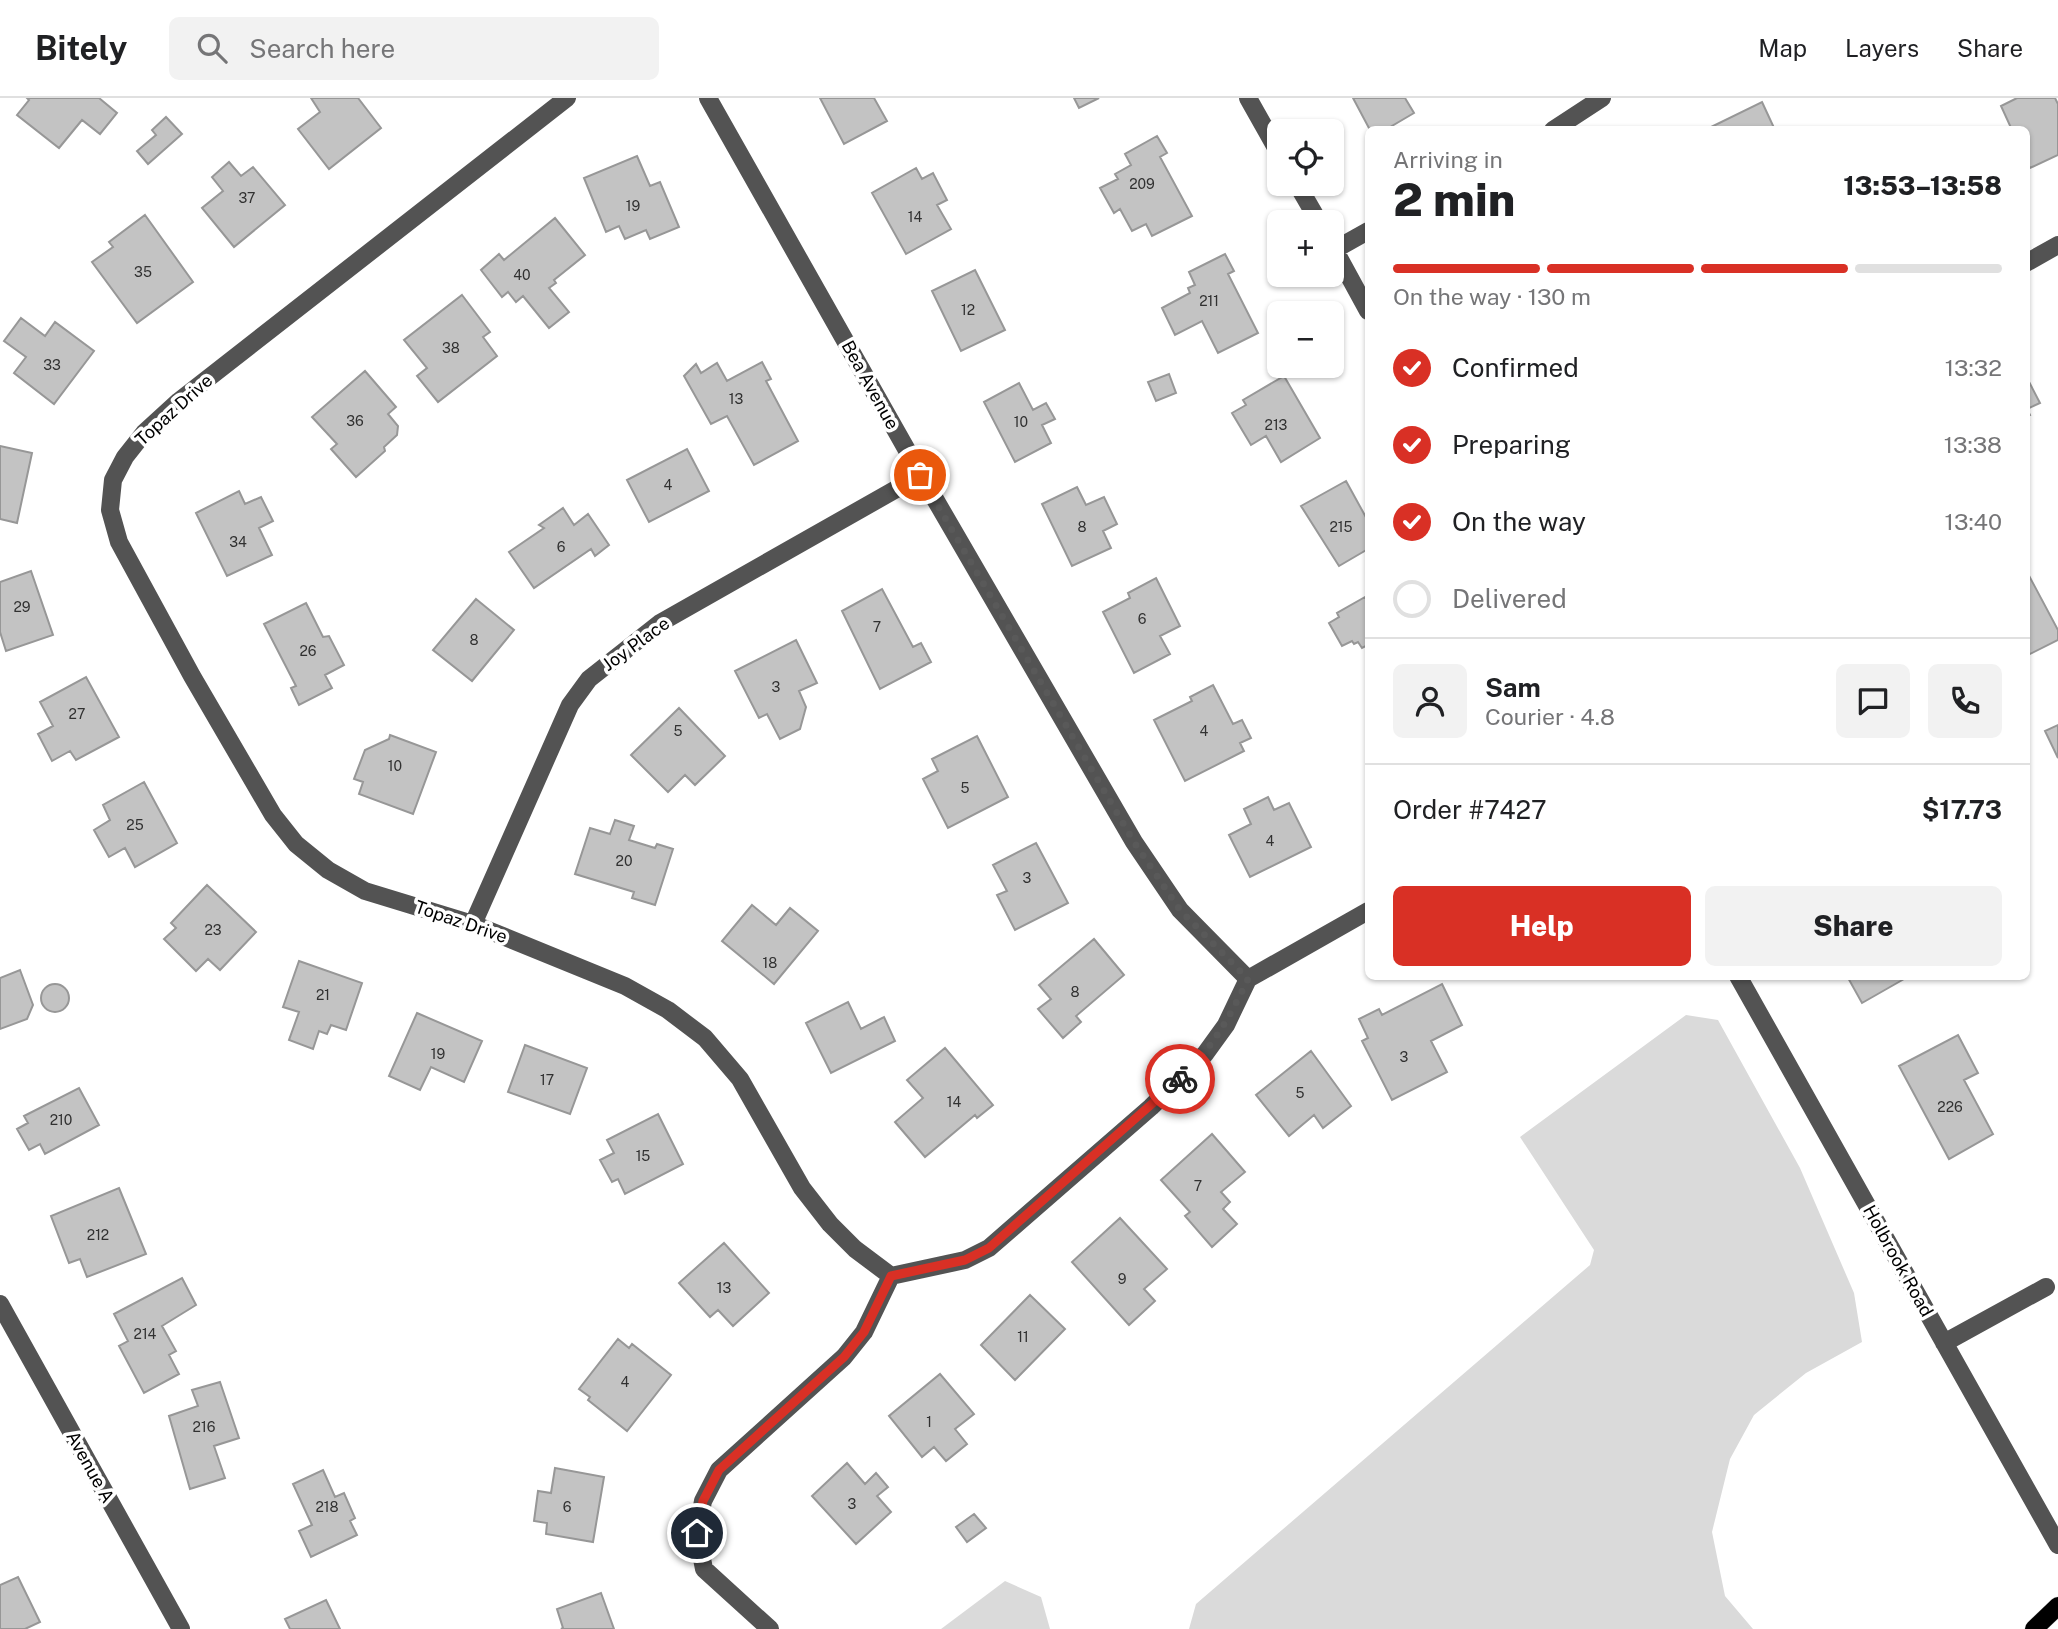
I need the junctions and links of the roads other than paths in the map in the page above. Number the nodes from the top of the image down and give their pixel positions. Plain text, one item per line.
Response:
1 (567, 98) edge
2 (708, 98) edge
3 (1248, 98) edge
4 (1602, 98) edge
5 (1559, 126) edge
6 (1267, 132) edge
7 (1365, 232) edge
8 (1344, 243) edge
9 (2058, 245) edge
10 (2030, 261) edge
11 (1344, 268) edge
12 (1365, 306) edge
13 (920, 475) junction
14 (1365, 913) edge
15 (473, 924) junction
16 (1248, 979) junction
17 (1740, 980) edge
18 (891, 1276) junction
19 (2046, 1287) dead end
20 (0, 1304) edge
21 (1944, 1343) junction
22 (2058, 1545) edge
23 (2058, 1606) edge
24 (181, 1629) edge
25 (770, 1629) edge
26 (2034, 1629) edge

1 - 15 street, Topaz Drive
2 - 13 street, Bea Avenue
3 - 6 street
4 - 5 street
7 - 8 street
9 - 10 street
11 - 12 street
13 - 15 street, Joy Place
13 - 16 street, Bea Avenue
14 - 16 street
15 - 18 street, Topaz Drive
16 - 18 street
17 - 21 street, Holbrook Road
18 - 25 street
19 - 21 street
20 - 24 street, Avenue A
21 - 22 street, Holbrook Road
23 - 26 main road

